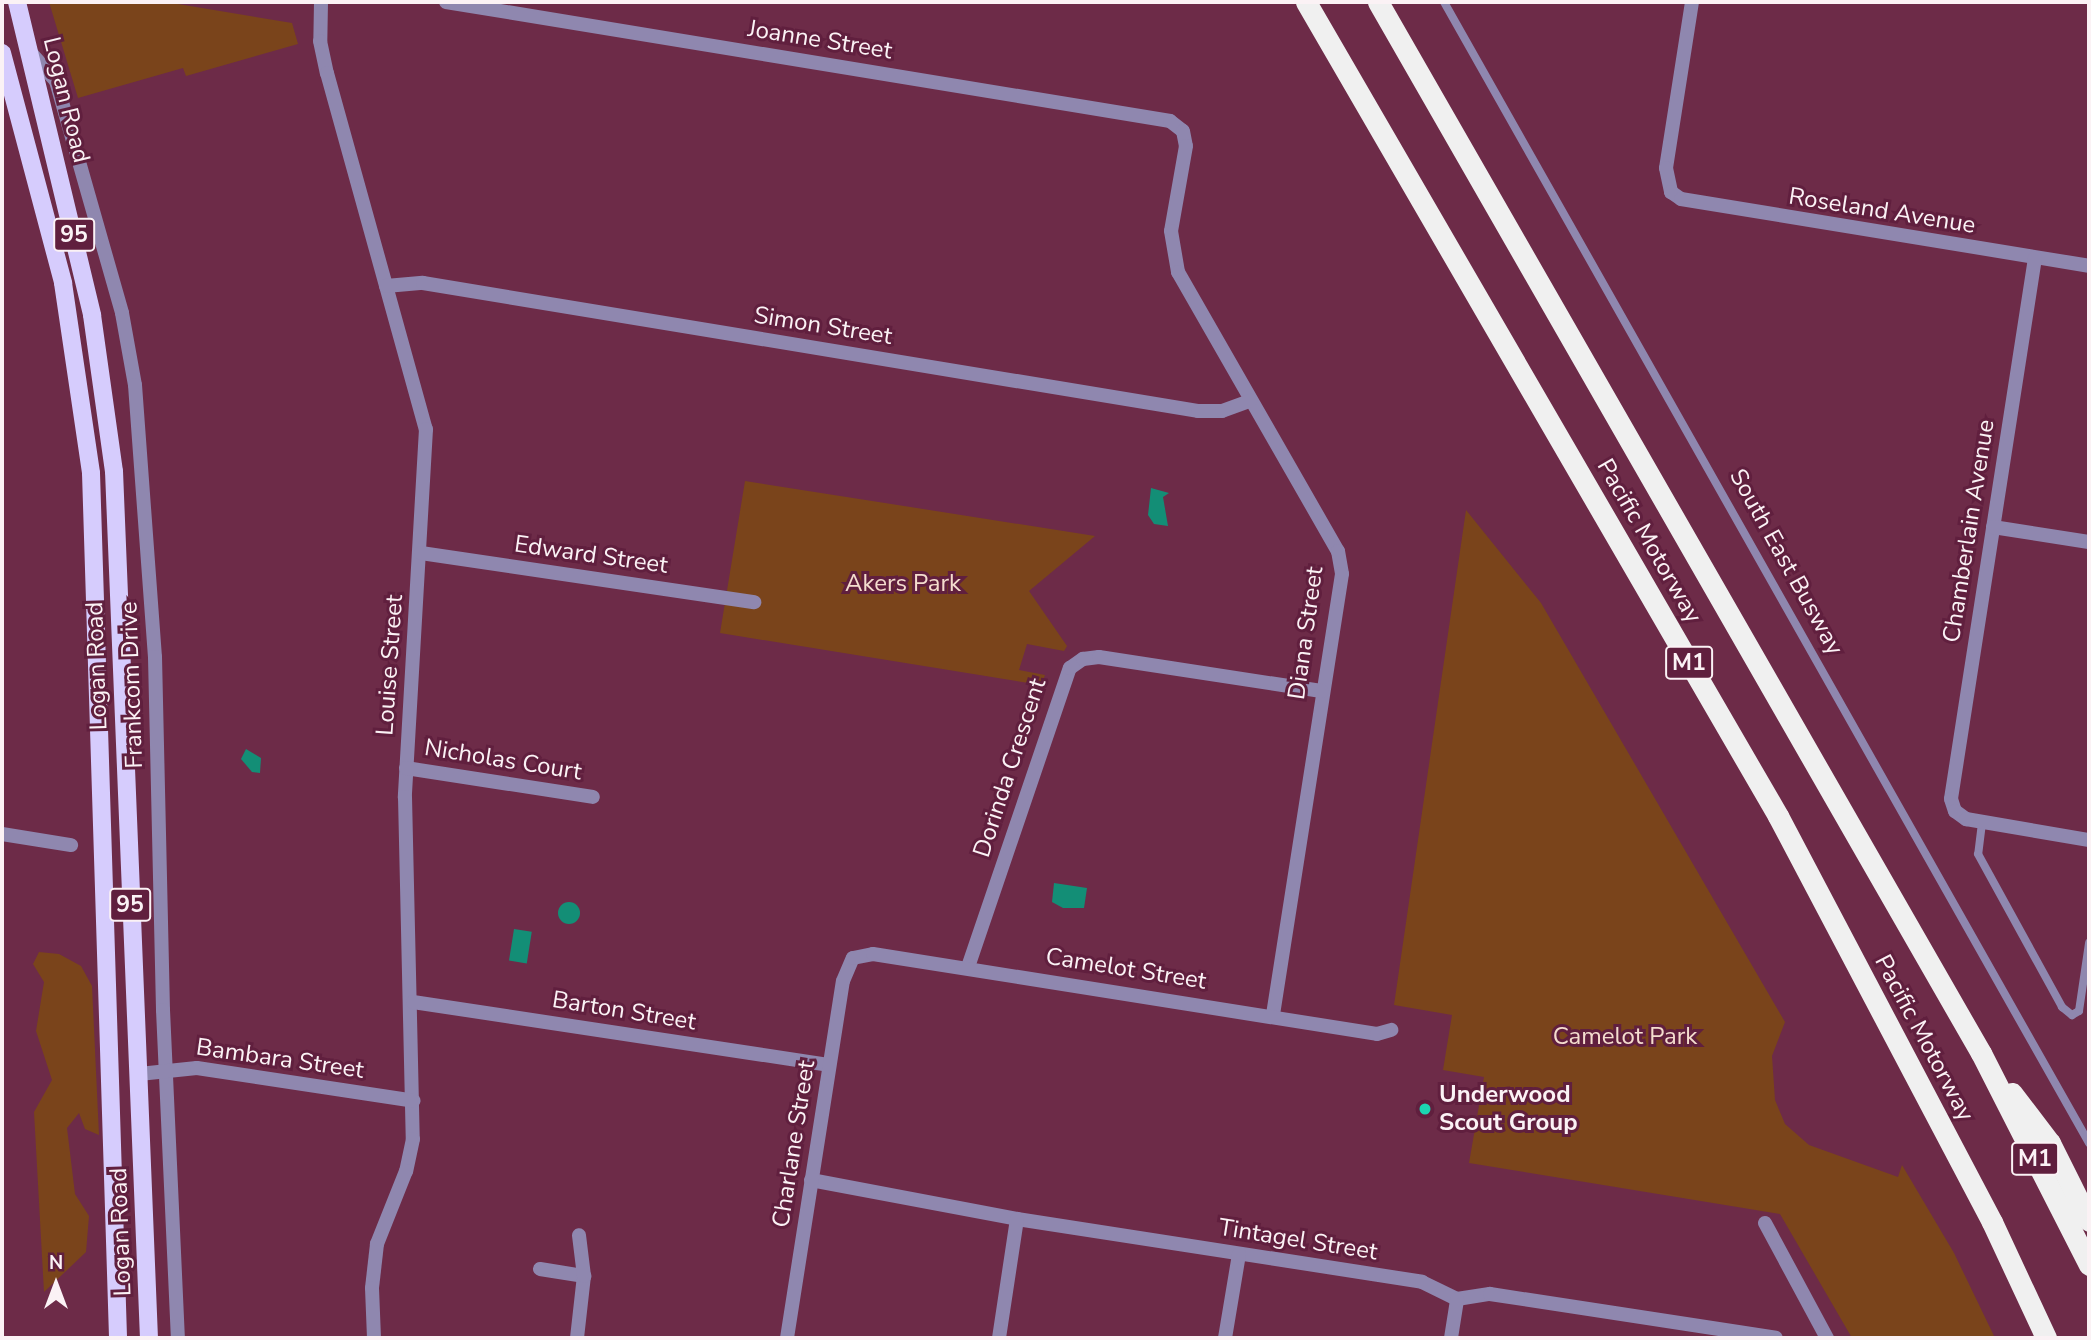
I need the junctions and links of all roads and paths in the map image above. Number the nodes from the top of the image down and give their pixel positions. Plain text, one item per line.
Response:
1 (17, 2) edge
2 (321, 2) edge
3 (446, 2) edge
4 (1306, 2) edge
5 (1378, 2) edge
6 (1444, 2) edge
7 (1692, 2) edge
8 (29, 51) junction
9 (2, 53) edge
10 (1183, 131) joint
11 (2035, 258) junction
12 (2089, 266) edge
13 (386, 286) junction
14 (1250, 401) junction
15 (1993, 527) junction
16 (2089, 542) edge
17 (421, 553) junction
18 (754, 602) dead end
19 (1321, 691) junction
20 (406, 768) junction
21 (593, 797) dead end
22 (1982, 823) junction
23 (2, 834) edge
24 (2089, 840) edge
25 (71, 845) dead end
26 (2089, 943) edge
27 (853, 958) joint
28 (968, 967) junction
29 (413, 1002) junction
30 (1273, 1016) junction
31 (1391, 1030) dead end
32 (1981, 1053) junction
33 (828, 1065) junction
34 (168, 1069) junction
35 (139, 1074) junction
36 (414, 1101) junction
37 (2089, 1143) edge
38 (811, 1180) junction
39 (1017, 1219) junction
40 (2089, 1222) edge
41 (1765, 1223) dead end
42 (579, 1235) dead end
43 (1239, 1254) junction
44 (2089, 1265) edge
45 (540, 1269) dead end
46 (584, 1276) junction
47 (1457, 1299) junction
48 (118, 1338) edge
49 (149, 1338) edge
50 (177, 1338) edge
51 (374, 1338) edge
52 (577, 1338) edge
53 (788, 1338) edge
54 (999, 1338) edge
55 (1225, 1338) edge
56 (1451, 1338) edge
57 (1776, 1338) edge
58 (1823, 1338) edge
59 (2046, 1338) edge

1 - 8 main road, Logan Road / 95
2 - 13 street, Louise Street
3 - 10 street, Joanne Street
4 - 59 highway, Pacific Motorway / M1
5 - 32 highway, Pacific Motorway / M1
6 - 37 lane, South East Busway
7 - 11 street, Roseland Avenue
8 - 34 street, Frankcom Drive
8 - 35 main road, Logan Road / 95
9 - 48 main road, Logan Road / 95
10 - 14 street, Diana Street
11 - 12 street, Roseland Avenue
11 - 15 street, Chamberlain Avenue
13 - 14 street, Simon Street
13 - 17 street, Louise Street
14 - 19 street, Diana Street
15 - 16 street
15 - 22 street, Chamberlain Avenue
17 - 18 street, Edward Street
17 - 20 street, Louise Street
19 - 28 street, Dorinda Crescent
19 - 30 street, Diana Street
20 - 21 street, Nicholas Court
20 - 29 street, Louise Street
22 - 24 street
22 - 26 lane
23 - 25 street
27 - 28 street, Camelot Street
27 - 33 street, Charlane Street
28 - 30 street, Camelot Street
29 - 33 street, Barton Street
29 - 36 street, Louise Street
30 - 31 street, Camelot Street
32 - 40 highway
32 - 44 highway, Pacific Motorway / M1
33 - 38 street, Charlane Street
34 - 35 street, Bambara Street
34 - 36 street, Bambara Street
34 - 50 street, Frankcom Drive
35 - 49 main road, Logan Road / 95
36 - 51 street, Louise Street
38 - 39 street, Tintagel Street
38 - 53 street, Charlane Street
39 - 43 street, Tintagel Street
39 - 54 street
41 - 58 street
42 - 46 street
43 - 47 street, Tintagel Street
43 - 55 street
45 - 46 street
46 - 52 street
47 - 56 street
47 - 57 street

